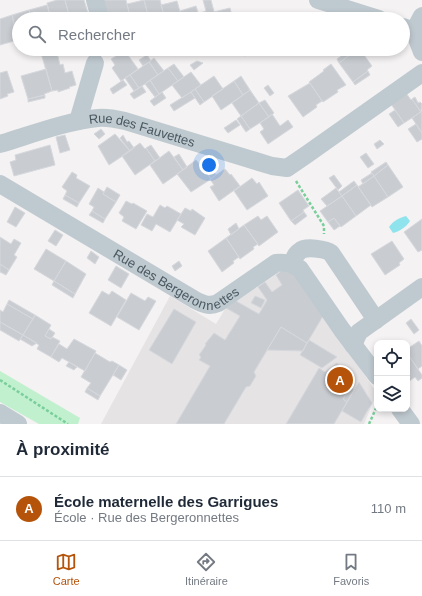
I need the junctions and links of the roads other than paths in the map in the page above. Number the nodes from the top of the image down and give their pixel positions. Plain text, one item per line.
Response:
1 (318, 0) edge
2 (357, 12) edge
3 (413, 25) edge
4 (422, 52) edge
5 (95, 63) dead end
6 (422, 73) edge
7 (78, 122) junction
8 (0, 144) edge
9 (0, 184) edge
10 (294, 265) junction
11 (422, 287) edge
12 (376, 320) junction
13 (353, 345) junction
14 (374, 372) edge
15 (402, 412) edge
16 (0, 413) edge
17 (18, 424) edge
18 (411, 424) edge

1 - 2 street
3 - 4 street
5 - 7 street
6 - 7 street, Rue des Fauvettes
7 - 8 street, Rue des Fauvettes
9 - 10 street, Rue des Bergeronnettes
10 - 12 street
10 - 13 street
11 - 12 street
12 - 13 street
13 - 14 street
15 - 18 street
16 - 17 street

